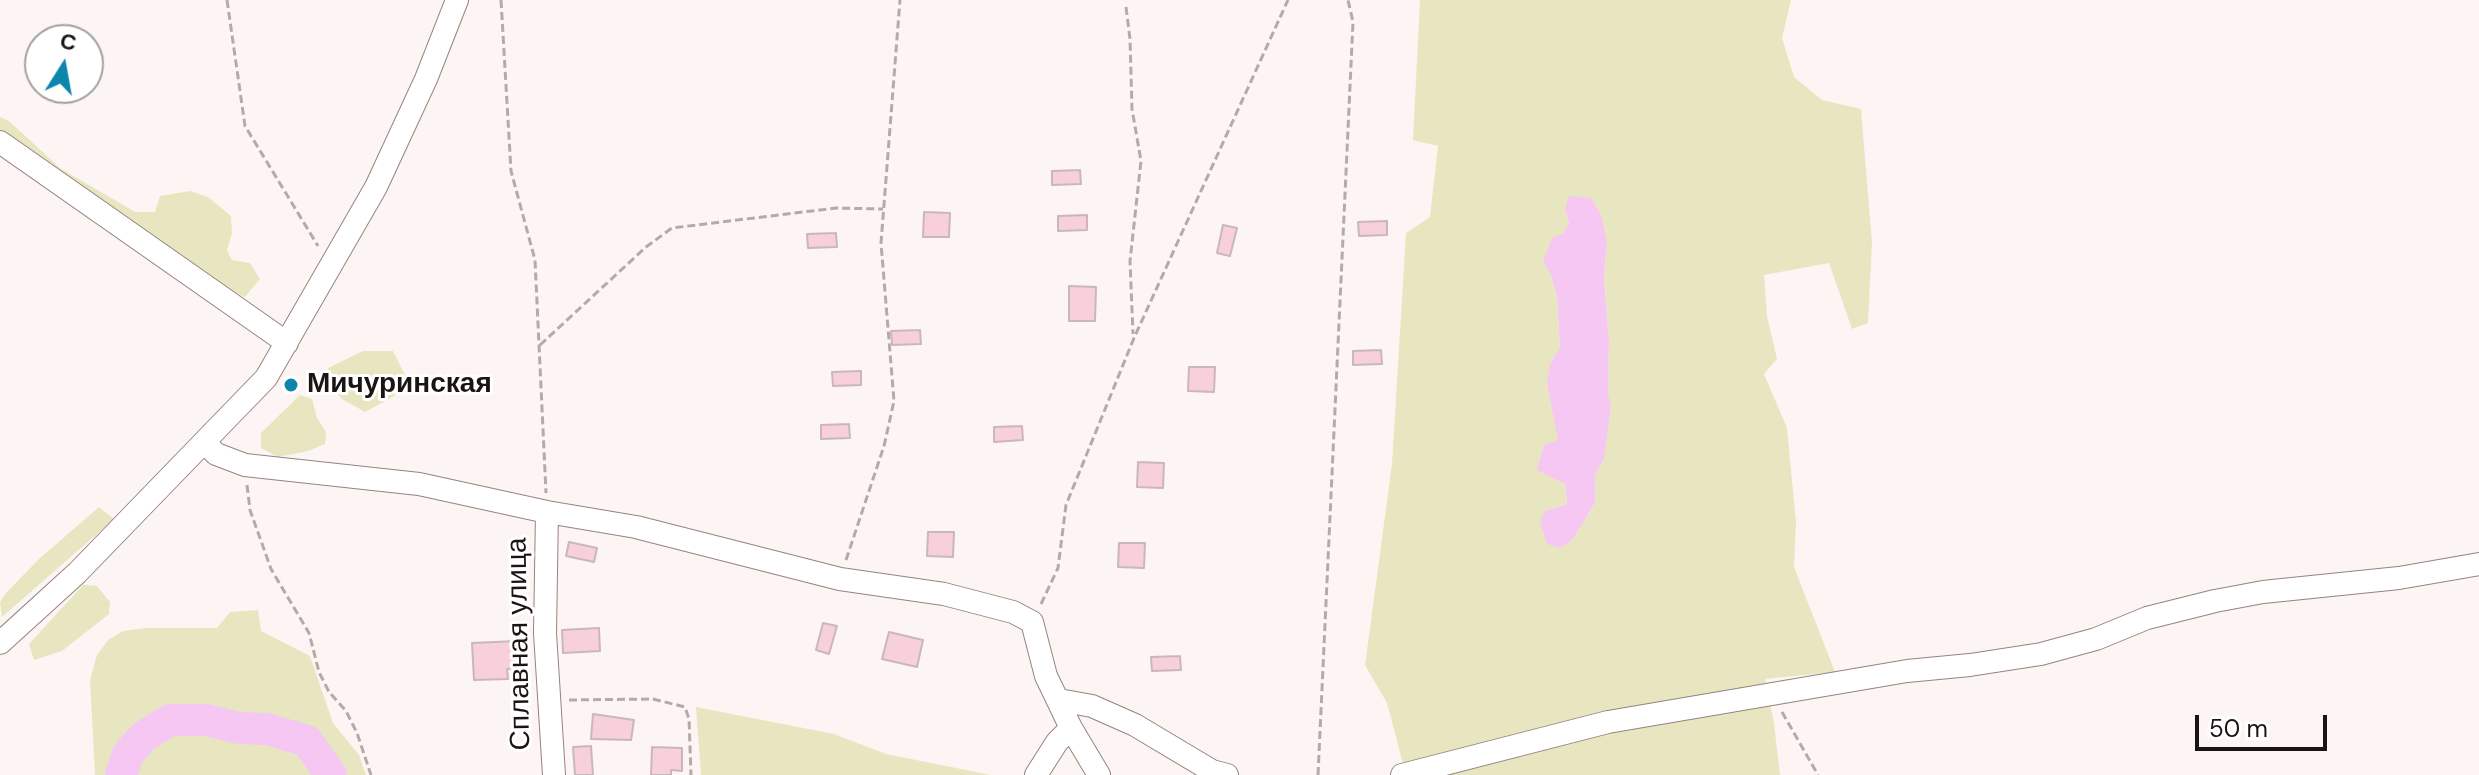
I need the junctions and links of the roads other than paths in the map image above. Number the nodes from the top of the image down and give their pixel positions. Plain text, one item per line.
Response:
1 (457, 0) edge
2 (0, 142) edge
3 (287, 343) junction
4 (205, 443) junction
5 (547, 512) junction
6 (2479, 564) edge
7 (0, 643) edge
8 (1059, 700) junction
9 (1071, 728) junction
10 (554, 775) edge
11 (1036, 775) edge
12 (1099, 775) edge
13 (1227, 775) edge
14 (1402, 775) edge

1 - 3 street
2 - 3 street
3 - 4 street
4 - 5 street
4 - 7 street
5 - 8 street
5 - 10 street, Сплавная улица
6 - 14 street
8 - 9 street
8 - 13 street
9 - 11 street
9 - 12 street

